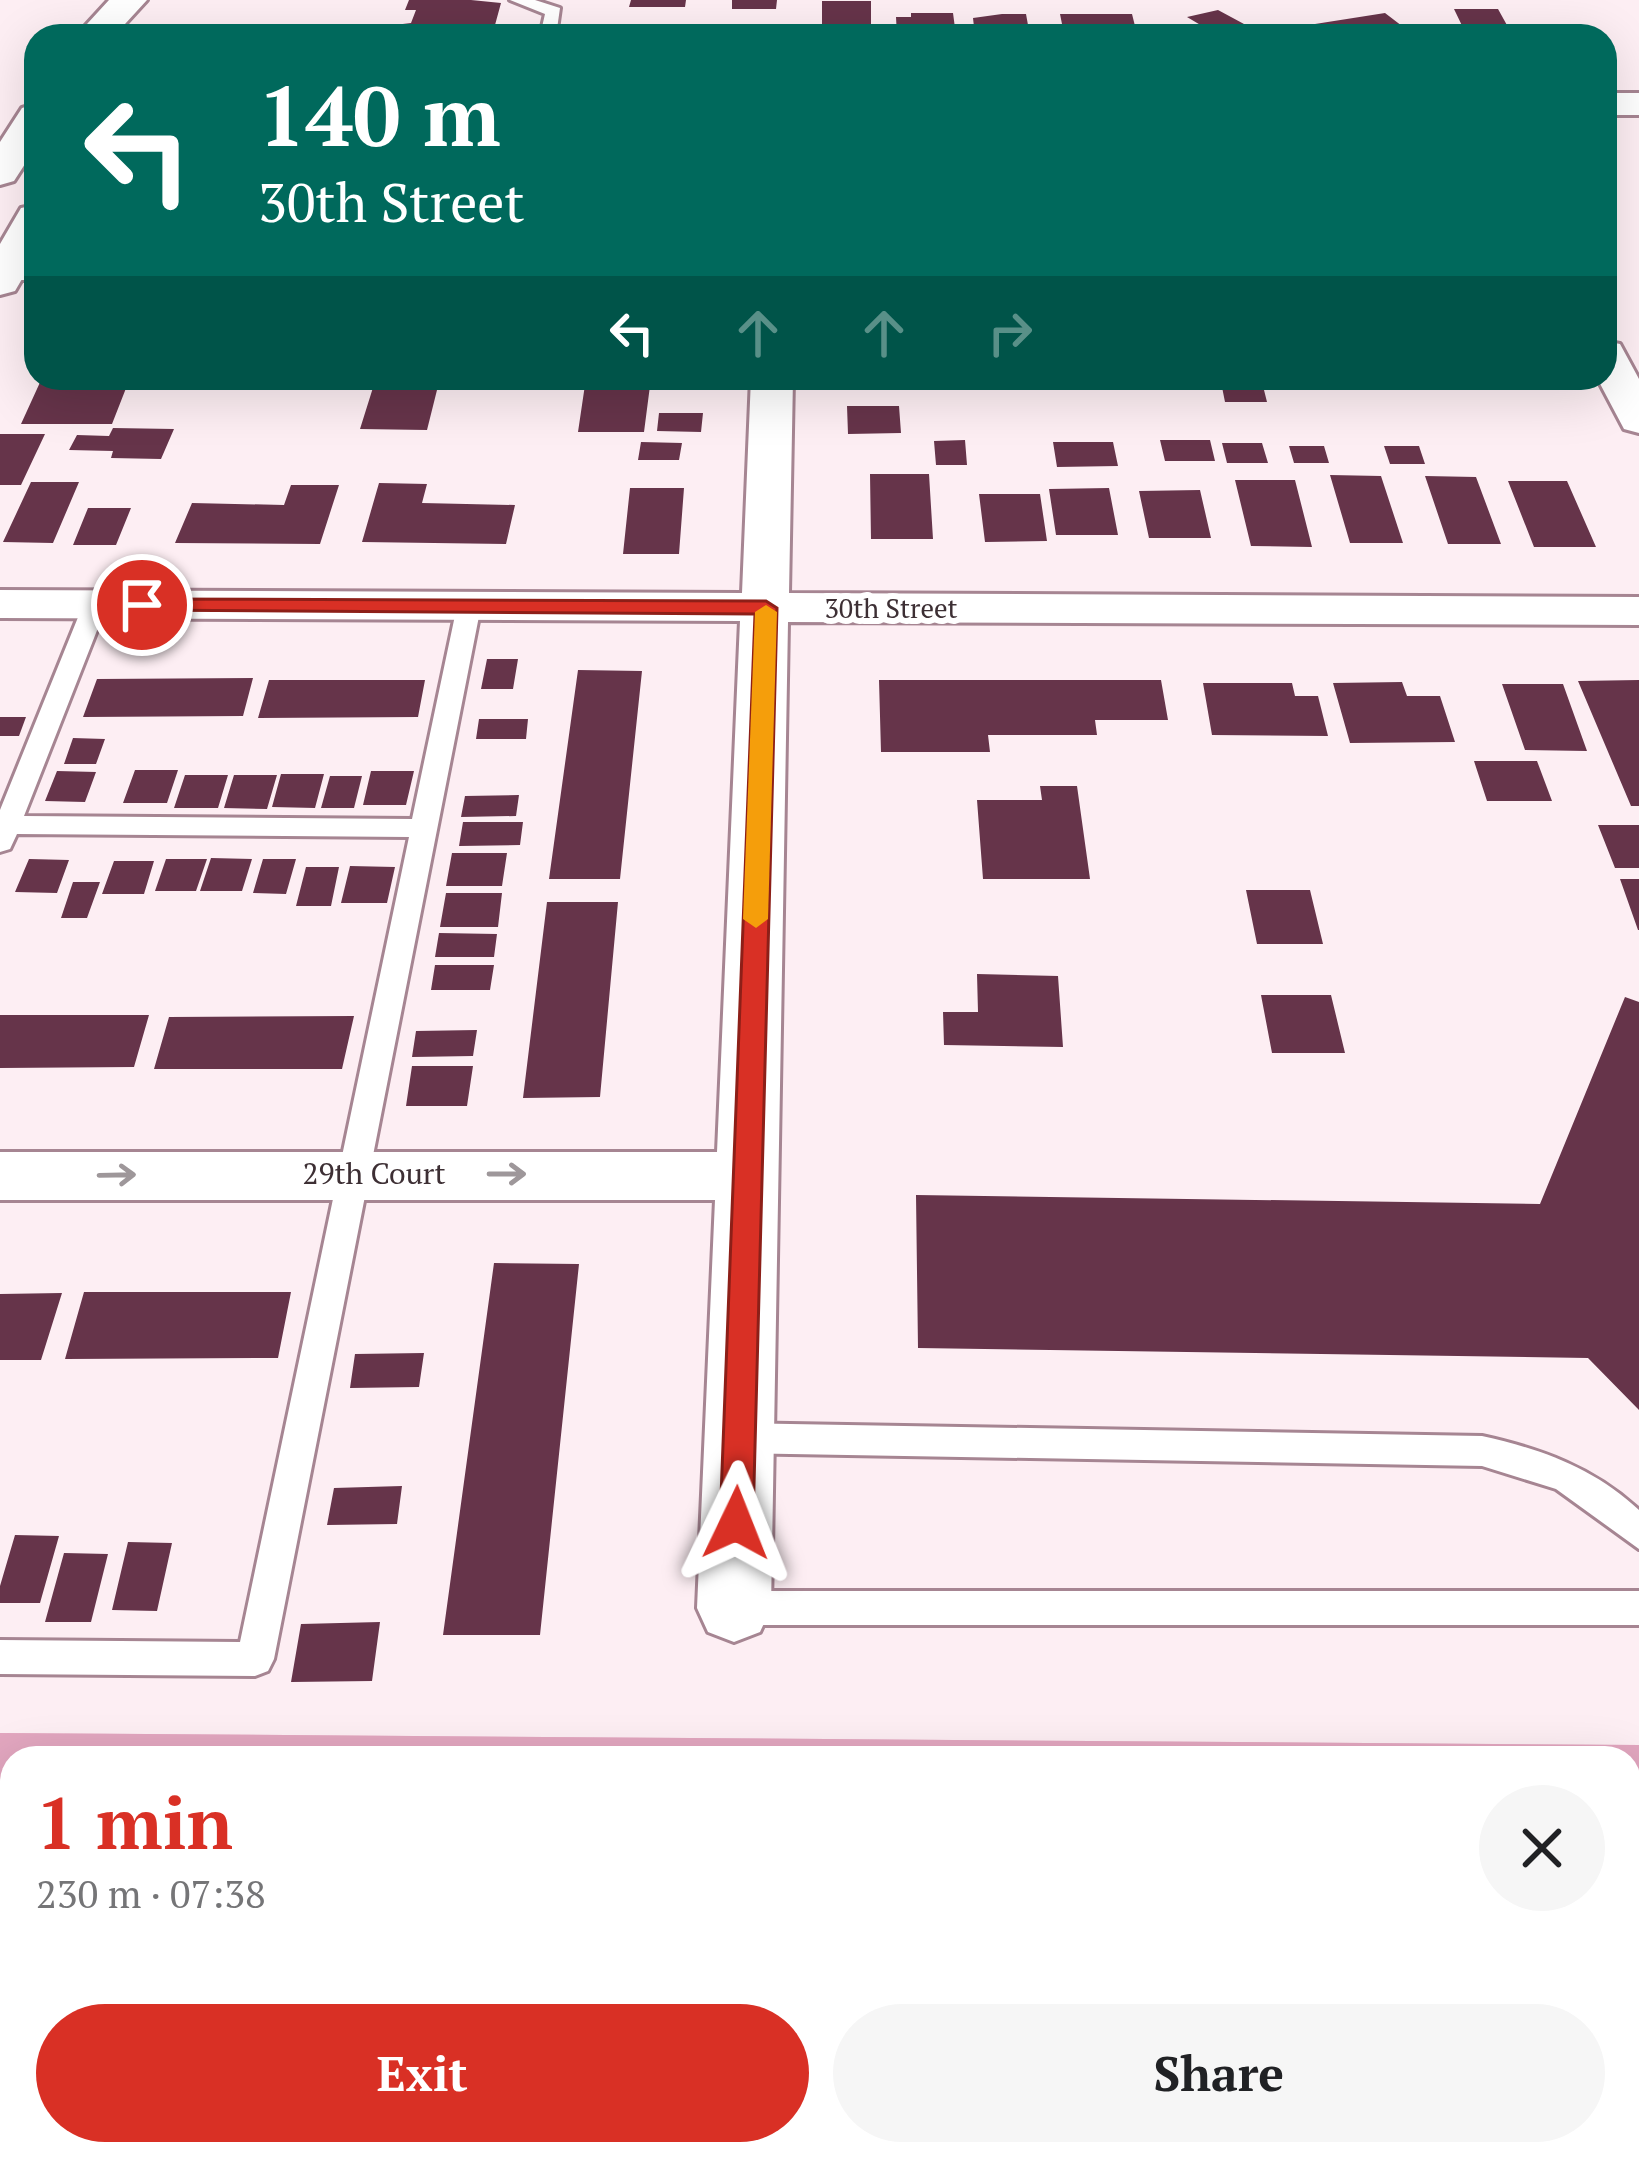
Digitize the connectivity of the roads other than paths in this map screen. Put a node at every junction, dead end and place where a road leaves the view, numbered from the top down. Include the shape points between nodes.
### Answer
1 (129, 0) edge
2 (518, 0) edge
3 (106, 24) edge
4 (551, 24) edge
5 (24, 135) edge
6 (0, 173) edge
7 (24, 243) edge
8 (11, 272) edge
9 (1617, 376) edge
10 (772, 390) edge
11 (1639, 420) edge
12 (0, 604) edge
13 (95, 605) junction
14 (469, 606) junction
15 (766, 608) junction
16 (1639, 611) edge
17 (424, 828) junction
18 (3, 834) edge
19 (356, 1172) junction
20 (0, 1176) edge
21 (747, 1176) junction
22 (740, 1438) junction
23 (1639, 1533) edge
24 (734, 1608) joint
25 (1639, 1608) edge
26 (0, 1657) edge

1 - 3 street
2 - 4 lane via 554,11
5 - 6 street
7 - 8 street
9 - 11 street
10 - 15 street
12 - 13 street, 30th Street
13 - 14 street, 30th Street
13 - 18 lane
14 - 15 street, 30th Street
14 - 17 lane
15 - 16 street, 30th Street
15 - 21 street
17 - 18 lane
17 - 19 lane
20 -> 19 street, 29th Court
19 -> 21 street, 29th Court
19 - 26 lane via 255,1659
21 - 22 street
22 - 23 lane via 1482,1451 1543,1464 1602,1495
22 - 24 street
24 - 25 lane

